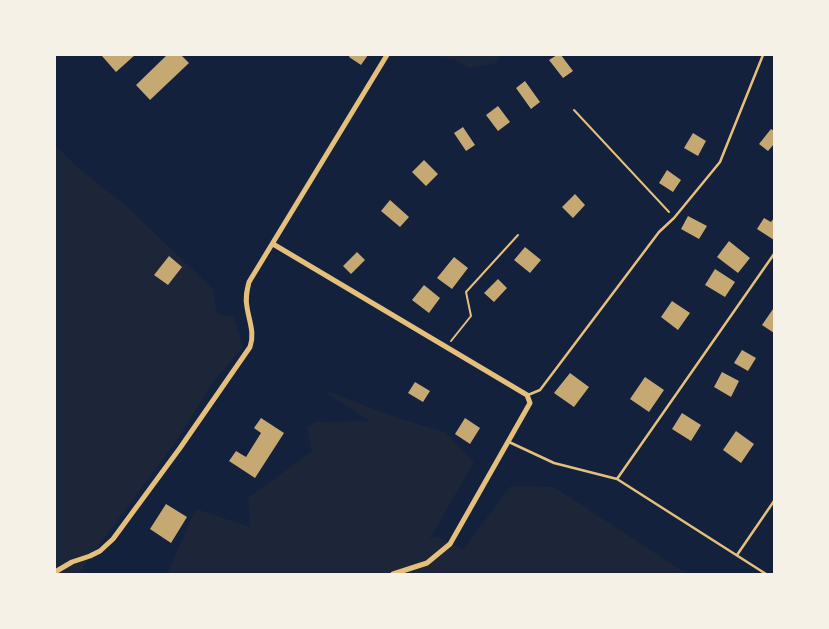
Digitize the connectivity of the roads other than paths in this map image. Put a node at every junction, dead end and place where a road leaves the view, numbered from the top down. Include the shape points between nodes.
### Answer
1 (387, 55) edge
2 (763, 55) edge
3 (273, 244) junction
4 (774, 254) edge
5 (527, 395) junction
6 (509, 442) junction
7 (618, 479) junction
8 (774, 501) edge
9 (737, 555) junction
10 (55, 572) edge
11 (393, 574) edge
12 (766, 574) edge

1 - 3 street
2 - 5 lane via 720,162 659,232 540,390
3 - 5 street
3 - 10 street via 249,282 246,293 253,339 250,347 113,539 100,551
4 - 7 lane
5 - 6 street via 530,403
6 - 7 lane via 554,464
6 - 11 street via 450,544 427,563
7 - 9 lane
8 - 9 lane
9 - 12 lane

